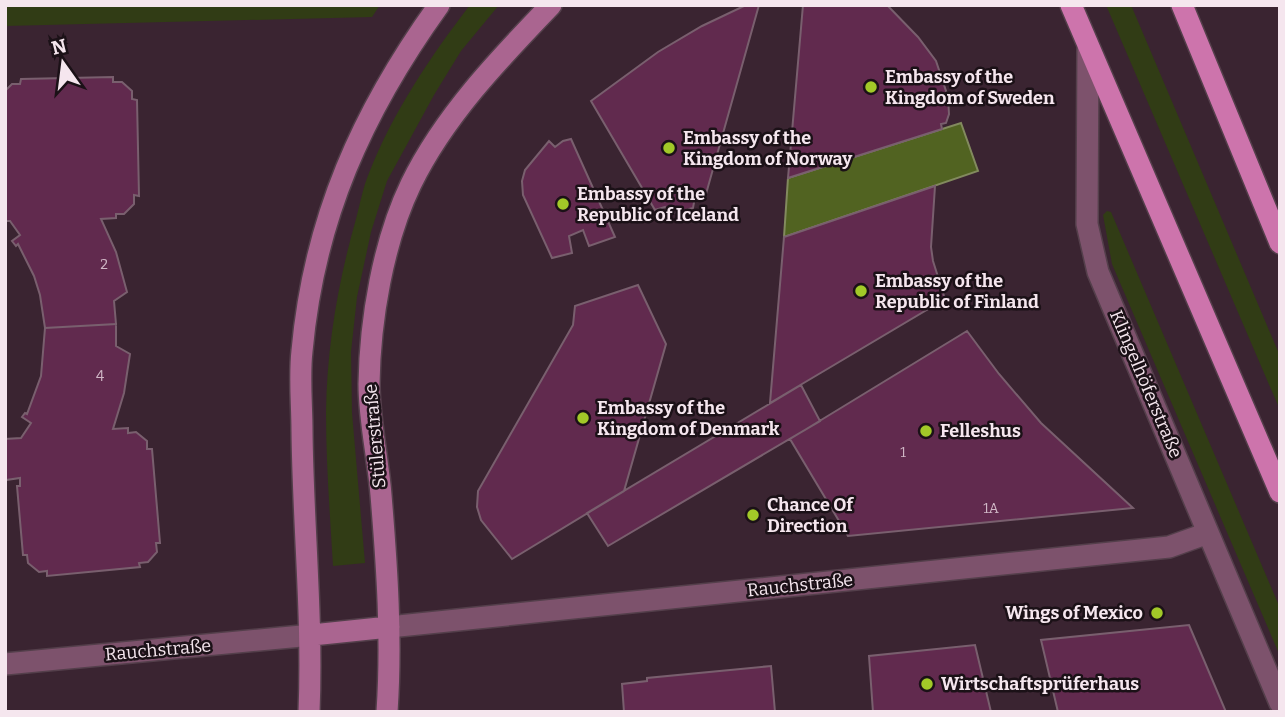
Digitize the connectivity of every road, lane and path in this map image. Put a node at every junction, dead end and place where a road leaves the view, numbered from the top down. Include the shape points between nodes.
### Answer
1 (439, 5) edge
2 (551, 5) edge
3 (1071, 5) edge
4 (1182, 5) edge
5 (1088, 49) junction
6 (1280, 243) edge
7 (1280, 492) edge
8 (1208, 533) junction
9 (389, 627) junction
10 (312, 635) junction
11 (5, 664) edge
12 (1280, 703) edge
13 (309, 712) edge
14 (387, 712) edge

1 - 10 main road via 408,48 349,158 310,290 302,354 303,485
2 - 9 main road, Stülerstraße via 486,76 435,143 410,186 386,255 374,316 369,386
3 - 5 main road, Klingelhöferstraße
4 - 6 main road
5 - 7 main road, Klingelhöferstraße
5 - 8 street, Klingelhöferstraße via 1087,224 1098,272
8 - 9 street, Rauchstraße via 1170,547
8 - 12 street, Klingelhöferstraße
9 - 10 main road
9 - 14 main road, Stülerstraße
10 - 11 street, Rauchstraße
10 - 13 main road

